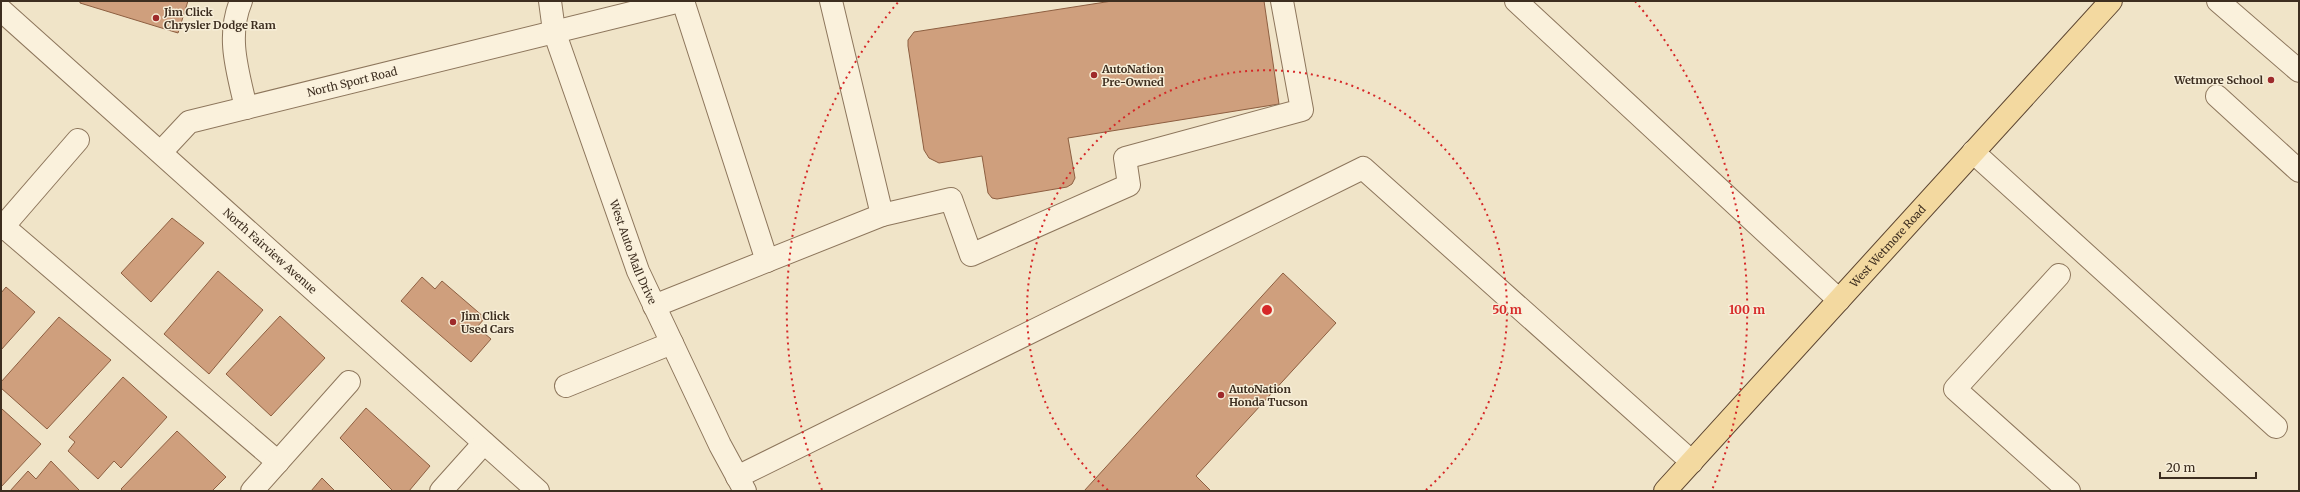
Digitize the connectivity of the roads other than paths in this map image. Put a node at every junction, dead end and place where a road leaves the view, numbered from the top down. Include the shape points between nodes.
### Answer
1 (550, 1) edge
2 (682, 1) edge
3 (831, 1) edge
4 (1282, 1) edge
5 (1516, 1) edge
6 (2111, 1) edge
7 (2218, 1) edge
8 (234, 3) edge
9 (1, 10) edge
10 (554, 32) junction
11 (2299, 71) edge
12 (2217, 96) dead end
13 (246, 108) junction
14 (78, 140) dead end
15 (161, 152) junction
16 (1973, 152) junction
17 (2299, 171) edge
18 (882, 215) junction
19 (2, 228) edge
20 (768, 261) junction
21 (2059, 274) dead end
22 (1839, 300) junction
23 (654, 306) junction
24 (672, 343) junction
25 (348, 382) dead end
26 (566, 386) dead end
27 (2276, 427) dead end
28 (484, 444) junction
29 (278, 462) junction
30 (1692, 462) junction
31 (742, 484) edge
32 (252, 491) edge
33 (441, 491) edge
34 (538, 491) edge
35 (1665, 491) edge
36 (2069, 491) edge

1 - 10 street, West Auto Mall Drive
2 - 10 street, North Sport Road
2 - 20 street
3 - 18 street
4 - 18 street via 1302,110 1125,158 1129,185 971,255 951,199
5 - 22 street
6 - 16 main road, West Wetmore Road
7 - 11 street
8 - 13 street via 233,47
9 - 15 street, North Fairview Avenue
10 - 13 street, North Sport Road
10 - 23 street, West Auto Mall Drive via 638,271
12 - 17 street
13 - 15 street, North Sport Road via 189,122
14 - 19 street
15 - 28 street, North Fairview Avenue
16 - 22 main road, West Wetmore Road
16 - 27 street
18 - 20 street
19 - 29 street
20 - 23 street
21 - 36 street via 1955,389
22 - 30 main road, West Wetmore Road
23 - 24 street, West Auto Mall Drive
24 - 26 street
24 - 31 street, West Auto Mall Drive via 720,445
25 - 29 street
28 - 33 street
28 - 34 street, North Fairview Avenue
29 - 32 street
30 - 31 street via 1364,168
30 - 35 main road, West Wetmore Road

